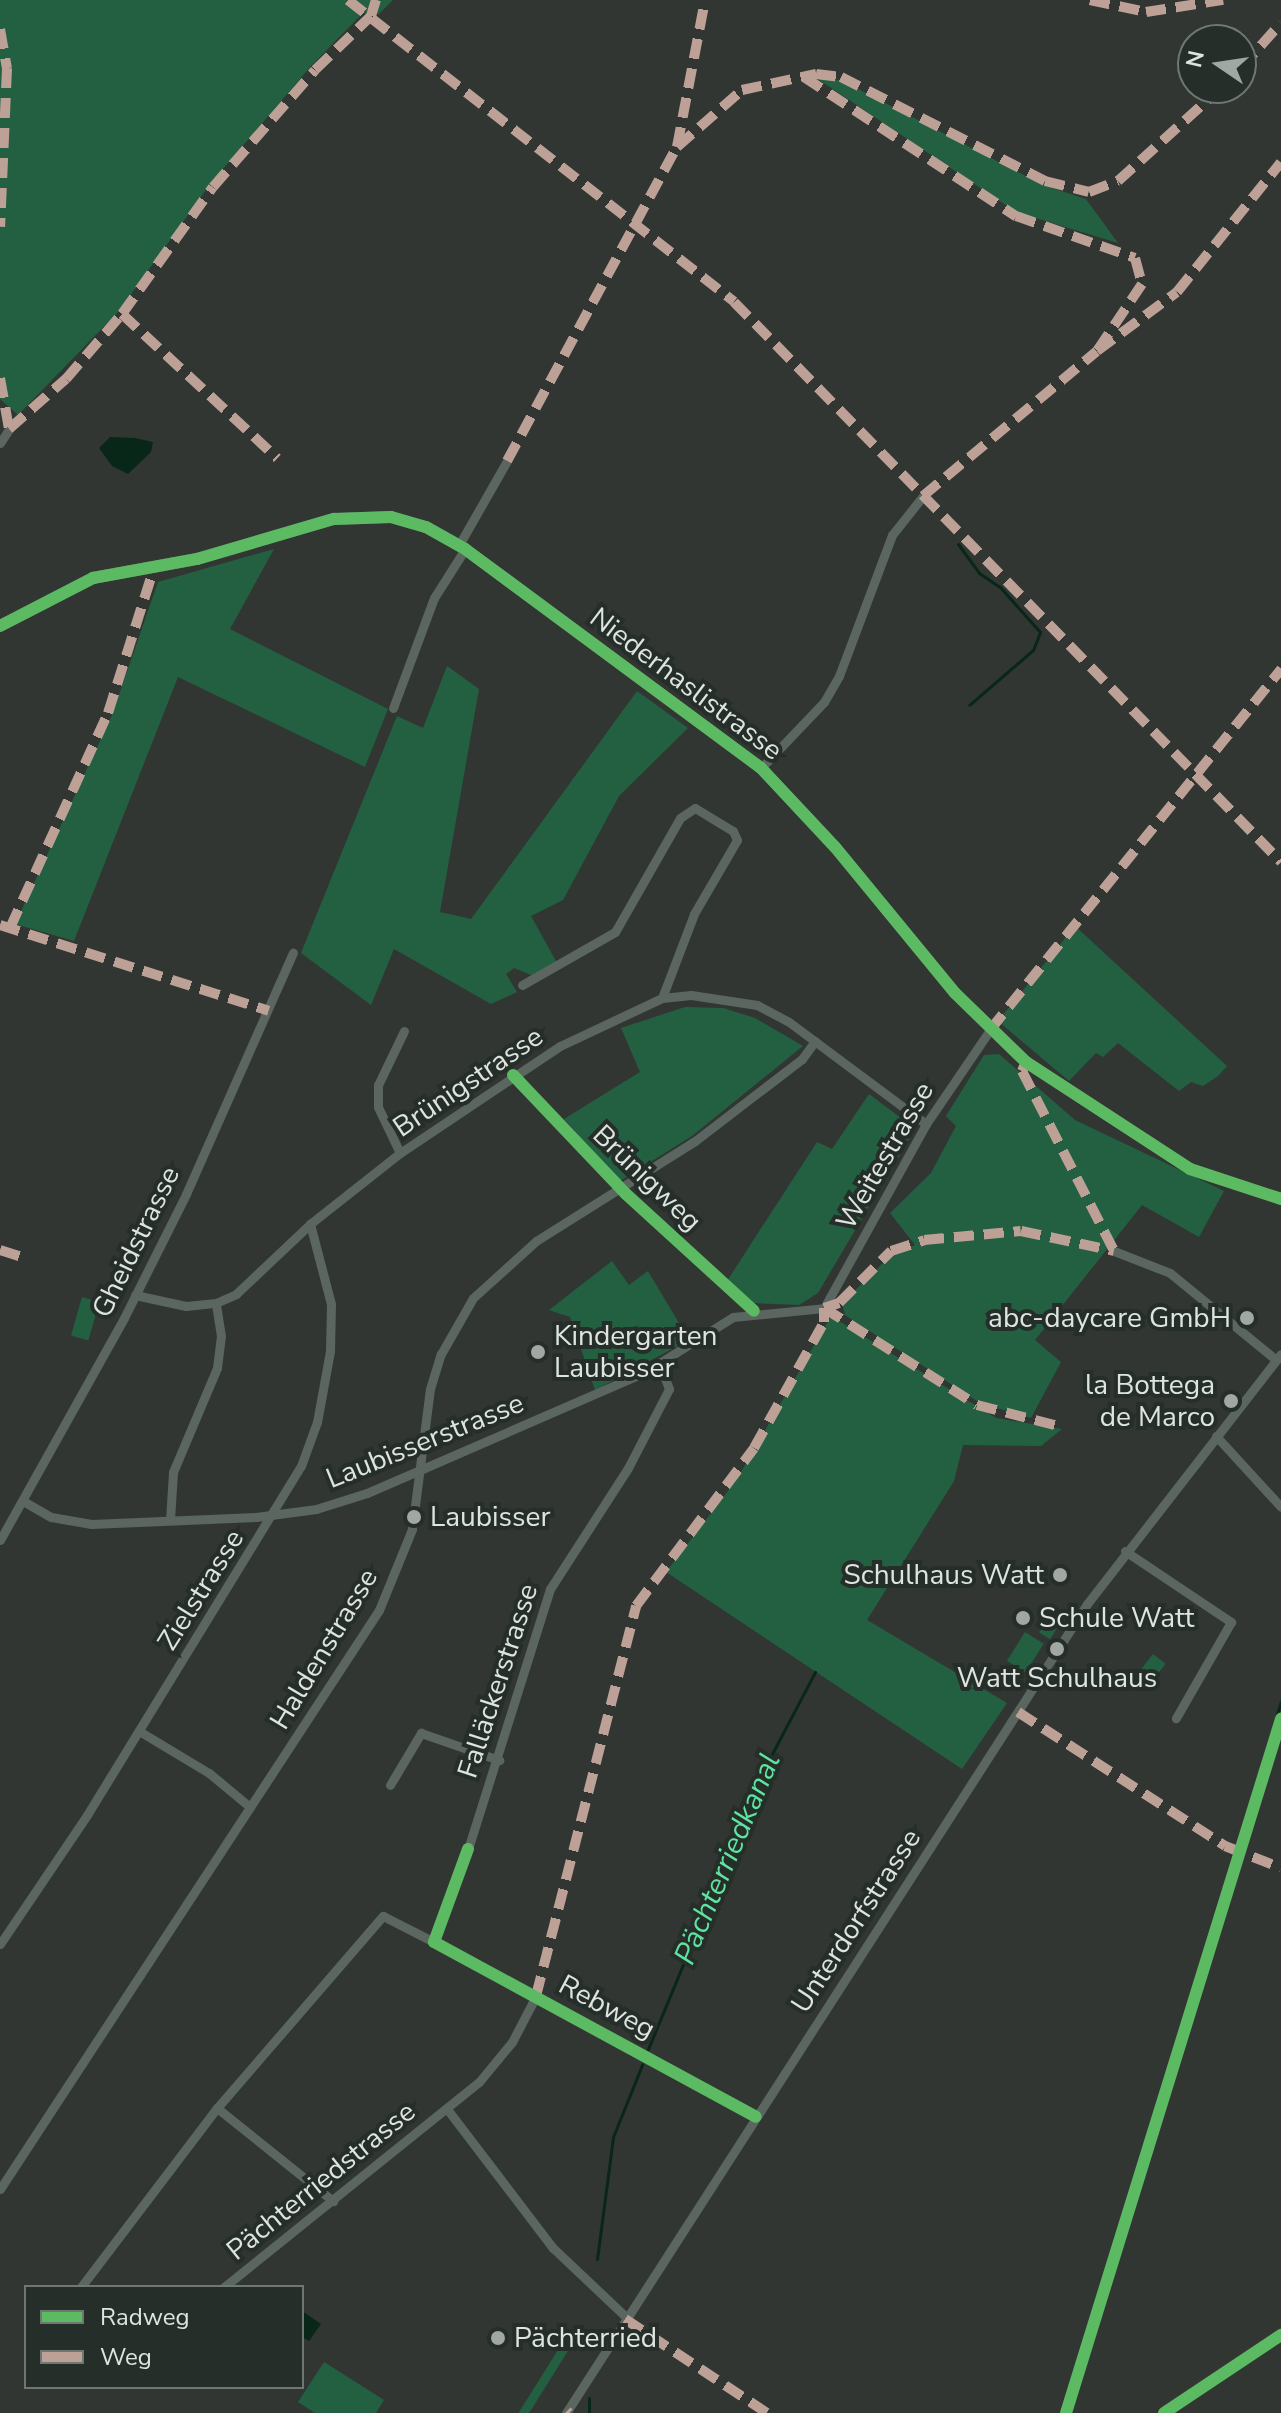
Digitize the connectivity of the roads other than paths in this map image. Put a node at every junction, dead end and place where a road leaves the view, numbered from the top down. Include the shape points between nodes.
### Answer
1 (9, 429) dead end
2 (0, 443) edge
3 (507, 461) dead end
4 (923, 496) dead end
5 (462, 547) junction
6 (0, 626) edge
7 (393, 708) dead end
8 (761, 768) junction
9 (293, 953) dead end
10 (522, 985) dead end
11 (662, 998) junction
12 (990, 1030) junction
13 (404, 1031) dead end
14 (815, 1041) junction
15 (926, 1124) junction
16 (400, 1153) junction
17 (1281, 1199) edge
18 (310, 1224) junction
19 (1114, 1251) dead end
20 (135, 1295) junction
21 (216, 1303) junction
22 (824, 1308) joint
23 (1278, 1357) edge
24 (660, 1364) junction
25 (1216, 1436) junction
26 (420, 1470) junction
27 (23, 1501) junction
28 (1281, 1507) edge
29 (273, 1516) junction
30 (170, 1520) junction
31 (0, 1540) edge
32 (1125, 1551) junction
33 (1176, 1718) dead end
34 (139, 1731) junction
35 (499, 1760) junction
36 (390, 1785) dead end
37 (250, 1807) junction
38 (468, 1849) dead end
39 (434, 1942) dead end
40 (0, 1944) edge
41 (536, 1996) dead end
42 (217, 2108) junction
43 (447, 2109) junction
44 (0, 2189) edge
45 (333, 2201) junction
46 (83, 2285) edge
47 (227, 2285) edge
48 (626, 2317) junction
49 (1281, 2335) edge
50 (566, 2413) edge
51 (1164, 2413) edge

1 - 2 street
3 - 5 street
4 - 8 street via 892,535 839,676 824,702
5 - 6 street, Niederhaslistrasse via 409,520 334,519 197,559 93,578
5 - 7 street via 434,598
5 - 8 street, Niederhaslistrasse
8 - 12 street, Niederhaslistrasse
9 - 20 street, Gheidstrasse
10 - 11 street via 615,932 680,818 695,808 733,831 737,840 694,914
11 - 14 street, Brünigstrasse via 713,997 757,1005
11 - 16 street, Brünigstrasse via 560,1046
12 - 15 street, Weitestrasse
12 - 17 street, Niederhaslistrasse via 1088,1107 1190,1169
13 - 16 street via 378,1085 378,1107
14 - 15 street, Brünigstrasse
14 - 26 street, Haldenstrasse via 802,1059 695,1141 536,1241 489,1279 441,1354 425,1410
15 - 22 street, Weitestrasse
16 - 18 street, Brünigstrasse
18 - 21 street, Brünigstrasse via 255,1279
18 - 29 street, Zielstrasse via 331,1304 330,1351 317,1422 301,1466
19 - 23 street via 1170,1273
20 - 21 street via 186,1306
20 - 27 street, Gheidstrasse
21 - 30 street via 217,1368 173,1472
22 - 24 street, Laubisserstrasse via 733,1317
23 - 25 street, Unterdorfstrasse
24 - 26 street, Laubisserstrasse
24 - 35 street, Falläckerstrasse via 669,1389 628,1468 550,1589
25 - 28 street
25 - 32 street, Unterdorfstrasse
26 - 29 street, Laubisserstrasse via 337,1503
26 - 37 street, Haldenstrasse via 412,1529 379,1610
27 - 30 street, Laubisserstrasse via 70,1522
27 - 31 street, Gheidstrasse
29 - 30 street, Laubisserstrasse
29 - 34 street, Zielstrasse
32 - 33 street via 1231,1622
32 - 48 street, Unterdorfstrasse
34 - 37 street via 209,1773
34 - 40 street, Zielstrasse
35 - 36 street via 421,1733
35 - 38 street, Falläckerstrasse
37 - 44 street, Haldenstrasse
39 - 42 street via 383,1916
41 - 43 street, Pächterriedstrasse via 512,2042
42 - 45 street
42 - 46 street
43 - 45 street, Pächterriedstrasse
43 - 48 street, Pächterriedstrasse via 553,2248
45 - 47 street, Pächterriedstrasse
48 - 50 street, Unterdorfstrasse
49 - 51 street

